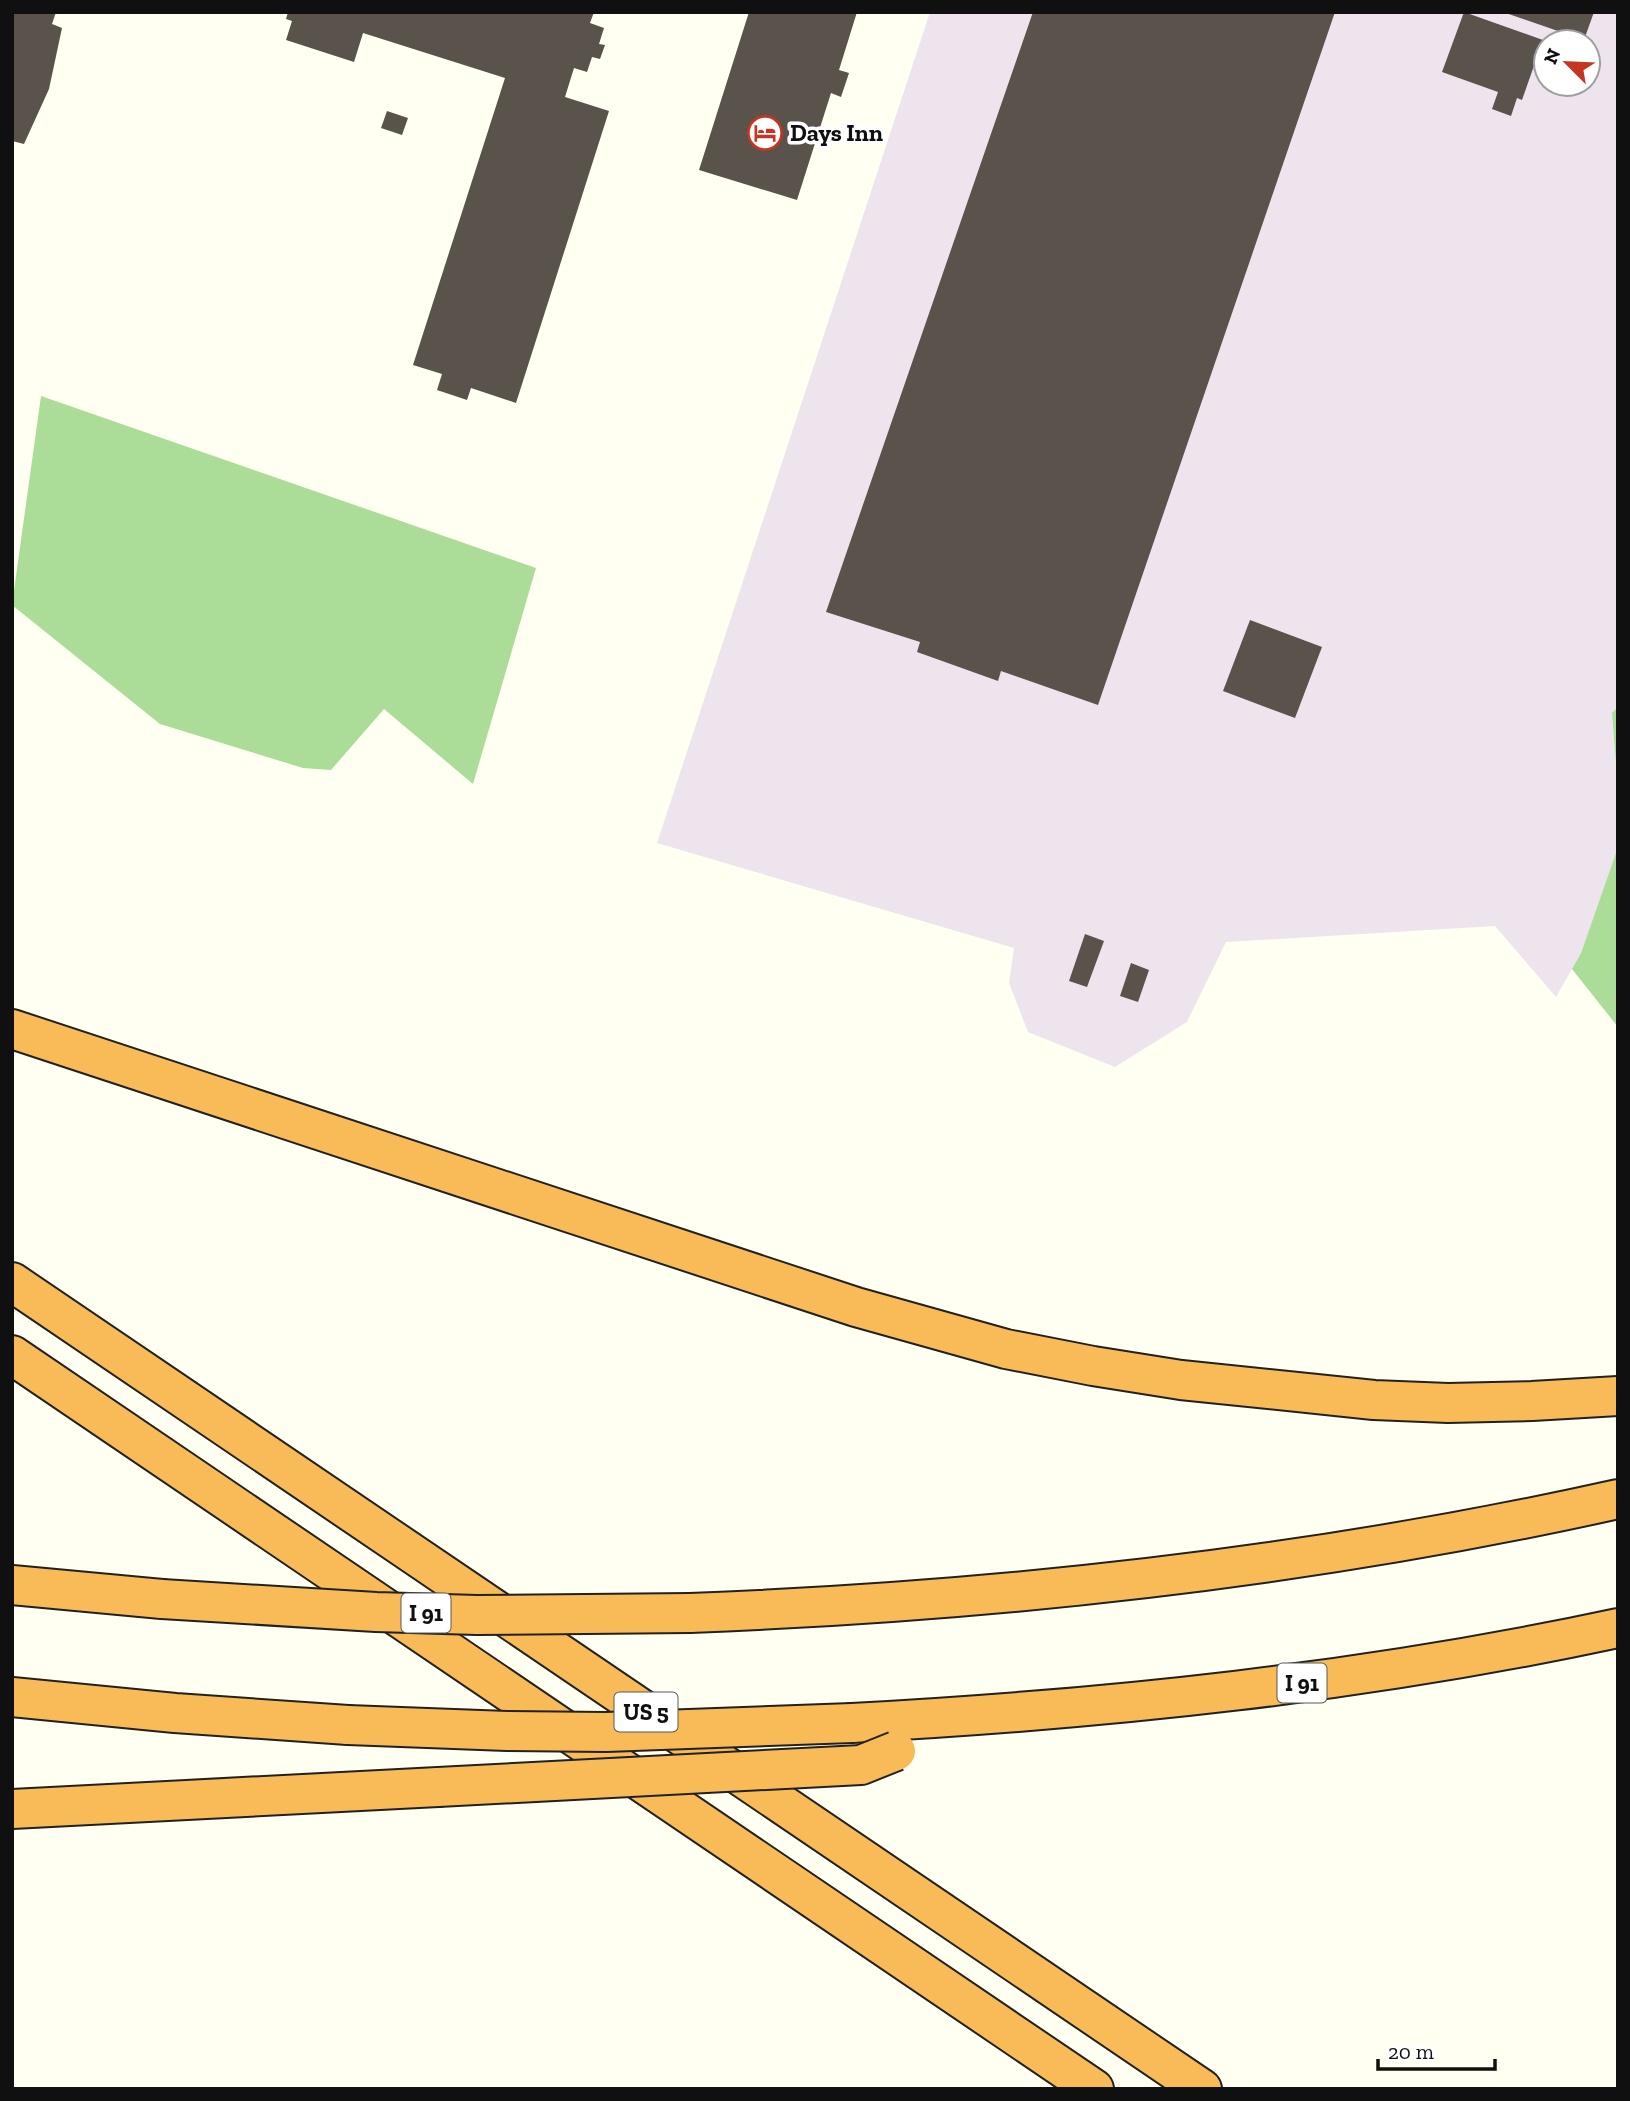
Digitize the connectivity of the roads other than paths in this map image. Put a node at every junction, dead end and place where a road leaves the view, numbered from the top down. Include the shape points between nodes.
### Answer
1 (12, 1029) edge
2 (12, 1260) edge
3 (12, 1282) edge
4 (91, 1335) junction
5 (12, 1355) edge
6 (12, 1363) edge
7 (59, 1387) junction
8 (1618, 1396) edge
9 (1618, 1499) edge
10 (12, 1584) edge
11 (1618, 1628) edge
12 (12, 1697) edge
13 (984, 1715) junction
14 (12, 1809) edge
15 (1094, 2089) edge
16 (1202, 2089) edge

1 - 8 highway via 856,1307 1006,1349 1181,1380 1362,1399 1448,1403
2 - 4 highway
3 - 4 highway, US 5
4 - 16 highway, US 5
5 - 7 highway, US 5
6 - 7 highway
7 - 15 highway, US 5
9 - 10 highway, I 91, bridge via 1411,1539 1150,1578 914,1601 690,1613 426,1614 162,1599
11 - 13 highway, I 91 via 1334,1679
12 - 13 highway, I 91, bridge via 348,1725 507,1731 606,1732
13 - 14 highway, bridge via 861,1765

